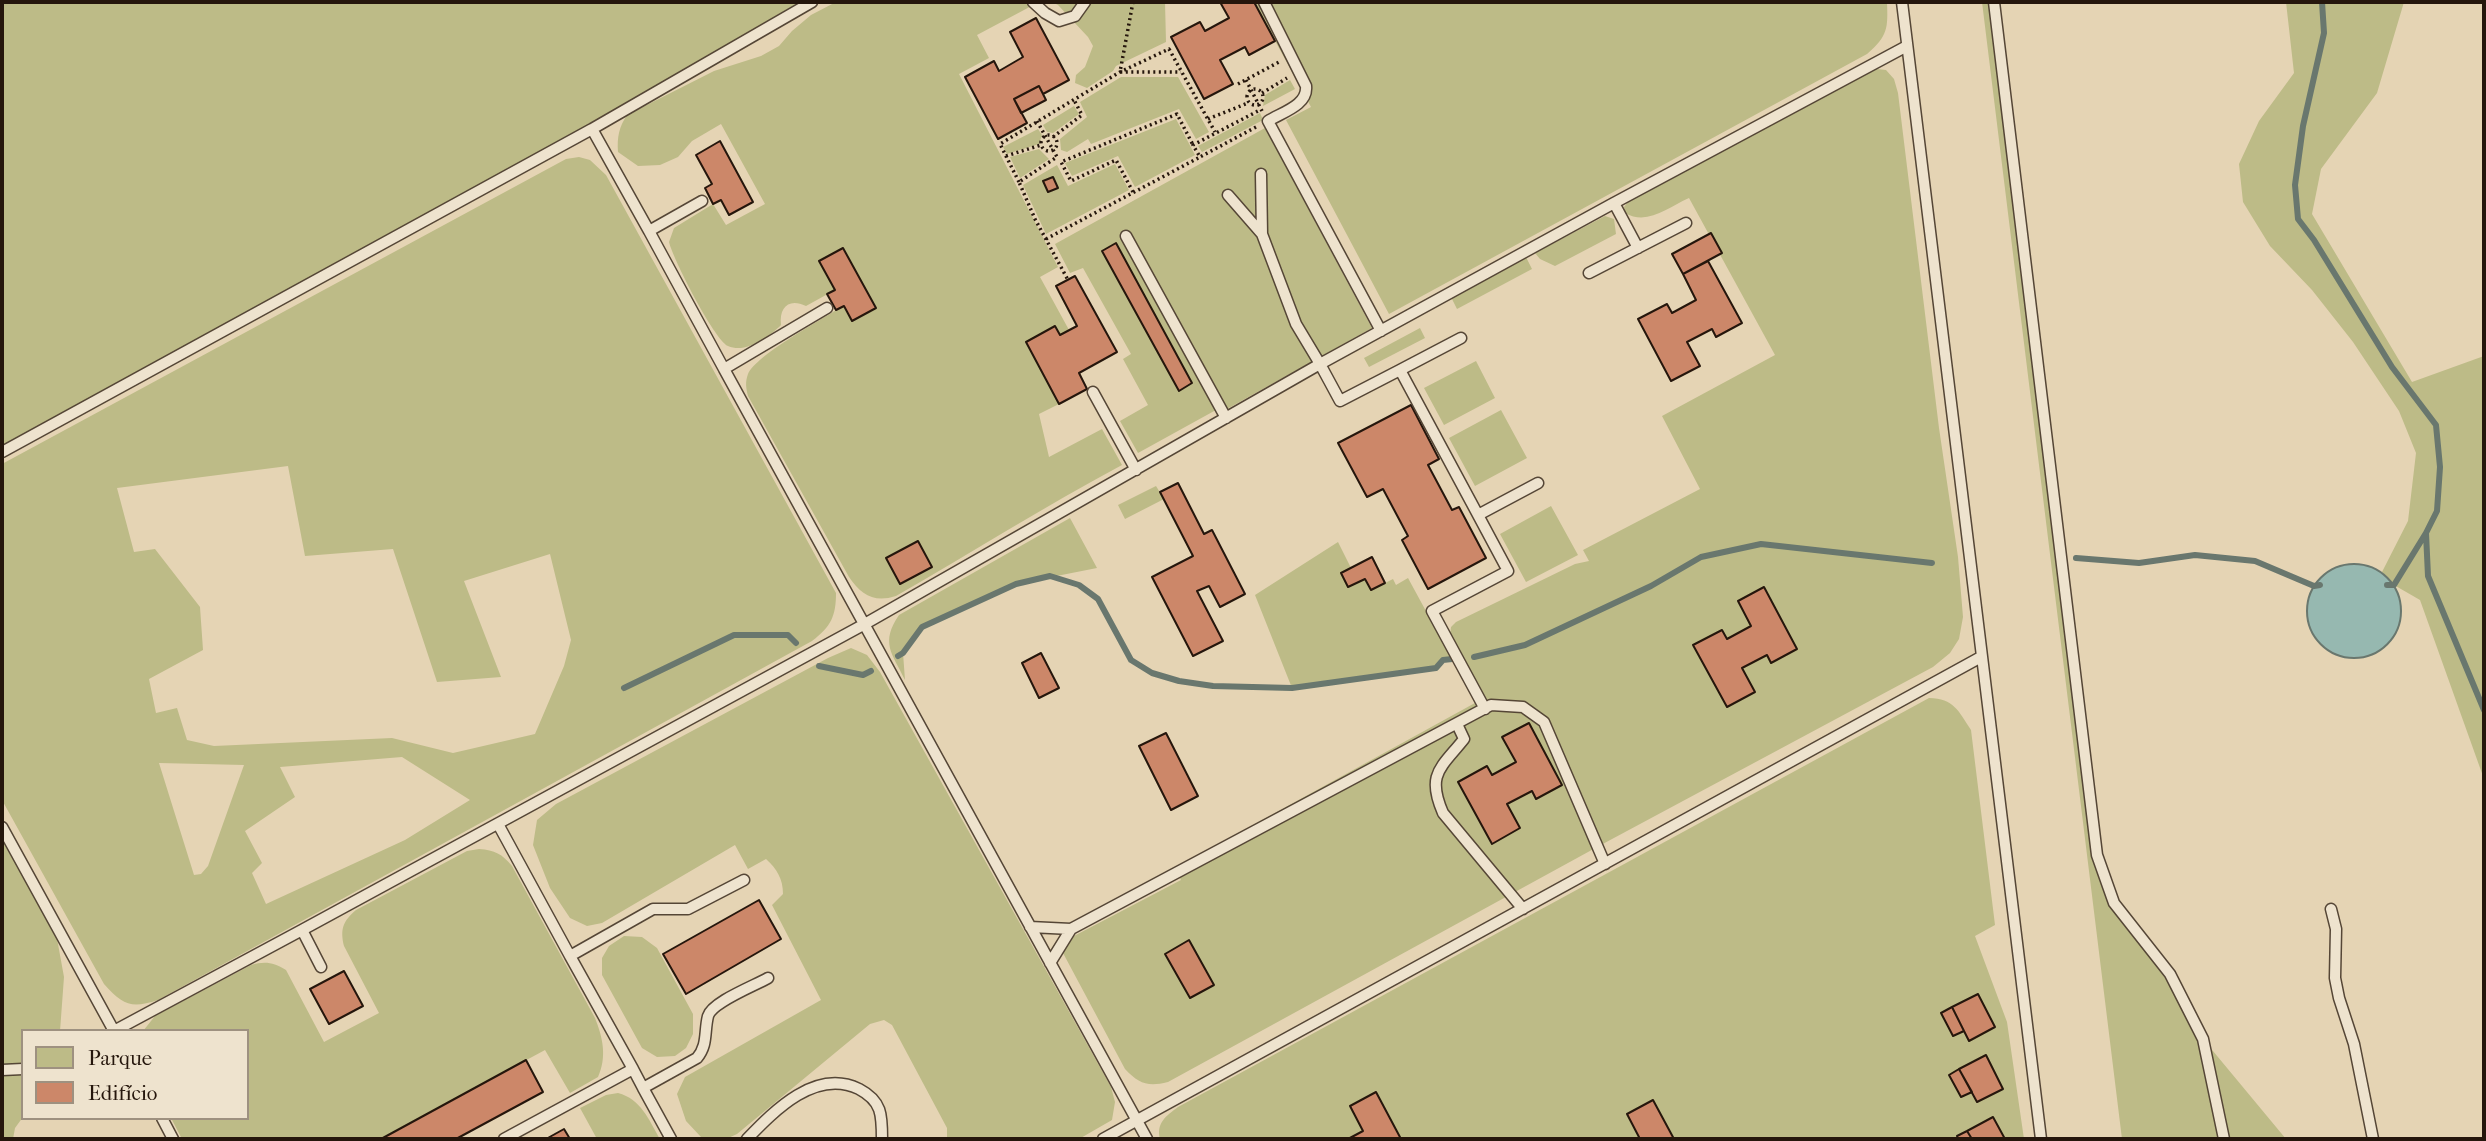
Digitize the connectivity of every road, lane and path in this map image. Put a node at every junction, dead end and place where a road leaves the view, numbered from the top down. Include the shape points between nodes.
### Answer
1 (812, 2) edge
2 (1033, 2) edge
3 (1085, 2) edge
4 (1133, 2) edge
5 (1264, 2) edge
6 (1902, 2) edge
7 (1994, 2) edge
8 (1907, 46) junction
9 (1279, 62) dead end
10 (1299, 71) junction
11 (1120, 72) junction
12 (1181, 72) junction
13 (1246, 80) junction
14 (1238, 84) dead end
15 (1251, 90) junction
16 (1262, 93) junction
17 (1073, 99) junction
18 (1249, 102) junction
19 (1260, 107) junction
20 (1208, 119) junction
21 (1037, 121) junction
22 (1268, 121) junction
23 (592, 129) junction
24 (1215, 132) junction
25 (1045, 136) junction
26 (1053, 137) junction
27 (1041, 145) junction
28 (1193, 145) junction
29 (1053, 150) junction
30 (1006, 156) junction
31 (1200, 157) junction
32 (1261, 174) dead end
33 (1019, 182) junction
34 (1133, 192) junction
35 (1228, 195) dead end
36 (702, 201) dead end
37 (1614, 203) junction
38 (1686, 223) dead end
39 (649, 231) junction
40 (1262, 234) junction
41 (1126, 236) dead end
42 (1046, 239) junction
43 (1638, 248) junction
44 (1589, 274) dead end
45 (1068, 280) dead end
46 (827, 308) dead end
47 (1381, 331) junction
48 (1461, 338) dead end
49 (1320, 365) junction
50 (724, 369) junction
51 (1400, 370) junction
52 (1093, 392) dead end
53 (1226, 418) junction
54 (2, 452) edge
55 (1136, 470) junction
56 (1538, 483) dead end
57 (1478, 515) junction
58 (863, 625) junction
59 (1981, 657) junction
60 (1485, 709) junction
61 (1457, 724) junction
62 (498, 824) junction
63 (2, 827) edge
64 (1605, 863) junction
65 (744, 880) dead end
66 (1522, 909) junction
67 (2331, 909) dead end
68 (1030, 927) junction
69 (1071, 929) junction
70 (302, 930) junction
71 (570, 956) junction
72 (1050, 963) junction
73 (321, 967) dead end
74 (768, 978) dead end
75 (113, 1029) edge
76 (118, 1029) edge
77 (21, 1069) edge
78 (633, 1069) junction
79 (2, 1070) edge
80 (643, 1088) junction
81 (163, 1120) edge
82 (1137, 1121) junction
83 (672, 1138) edge
84 (173, 1139) edge
85 (504, 1139) edge
86 (747, 1139) edge
87 (882, 1139) edge
88 (1103, 1139) edge
89 (1147, 1139) edge
90 (2041, 1139) edge
91 (2224, 1139) edge
92 (2373, 1139) edge

1 - 23 lane
2 - 3 lane via 1059,21 1075,16
4 - 11 path
5 - 10 lane
6 - 8 lane
7 - 91 lane via 2097,855 2114,903 2170,974 2203,1039
8 - 37 lane
8 - 59 lane
9 - 13 path
10 - 16 path
10 - 22 lane via 1306,86 1304,100
11 - 12 path
11 - 12 path via 1169,49
11 - 17 path
12 - 20 path
13 - 14 path
13 - 15 path
15 - 16 path
15 - 18 path
15 - 19 path
16 - 19 path
17 - 21 path
17 - 26 path via 1082,115
18 - 19 path
18 - 20 path
19 - 22 path
19 - 24 path
20 - 24 path
21 - 25 path
21 - 30 path via 1000,144
22 - 31 path
22 - 47 lane
23 - 39 lane
23 - 54 lane
24 - 28 path
25 - 26 path
25 - 27 path
25 - 29 path
26 - 29 path via 1057,144
27 - 29 path via 1046,151
27 - 30 path
28 - 31 path
28 - 34 path via 1177,114 1061,162 1070,181 1116,160
29 - 33 path via 1057,157
30 - 33 path
31 - 34 path
32 - 40 lane
33 - 42 path
34 - 42 path
35 - 40 lane
36 - 39 lane
37 - 43 lane
37 - 47 lane
38 - 43 lane
39 - 50 lane
40 - 49 lane via 1296,324
41 - 53 lane
42 - 45 path
43 - 44 lane
46 - 50 lane
47 - 49 lane
48 - 51 lane
49 - 51 lane via 1340,401
49 - 53 lane
50 - 58 lane
51 - 57 lane
52 - 55 lane
53 - 55 lane
55 - 58 lane
56 - 57 lane
57 - 60 lane via 1508,571 1432,611
58 - 62 lane
58 - 68 lane
59 - 64 lane
59 - 90 lane
60 - 61 lane
60 - 64 lane via 1491,705 1523,707 1544,722
61 - 66 lane via 1464,739 1436,775 1435,795 1443,813
61 - 69 lane
62 - 70 lane
62 - 71 lane
63 - 75 lane
64 - 66 lane
65 - 71 lane via 688,909 653,909
66 - 82 lane
67 - 92 lane via 2336,929 2335,978
68 - 69 lane
68 - 72 lane
69 - 72 lane
70 - 73 lane
70 - 76 lane
71 - 78 lane
72 - 82 lane
74 - 80 lane via 712,1007 703,1051
77 - 79 lane
78 - 80 lane
78 - 85 lane
80 - 83 lane
81 - 84 lane
82 - 88 lane
82 - 89 lane
86 - 87 lane via 773,1111 815,1086 846,1083 872,1096 881,1114

